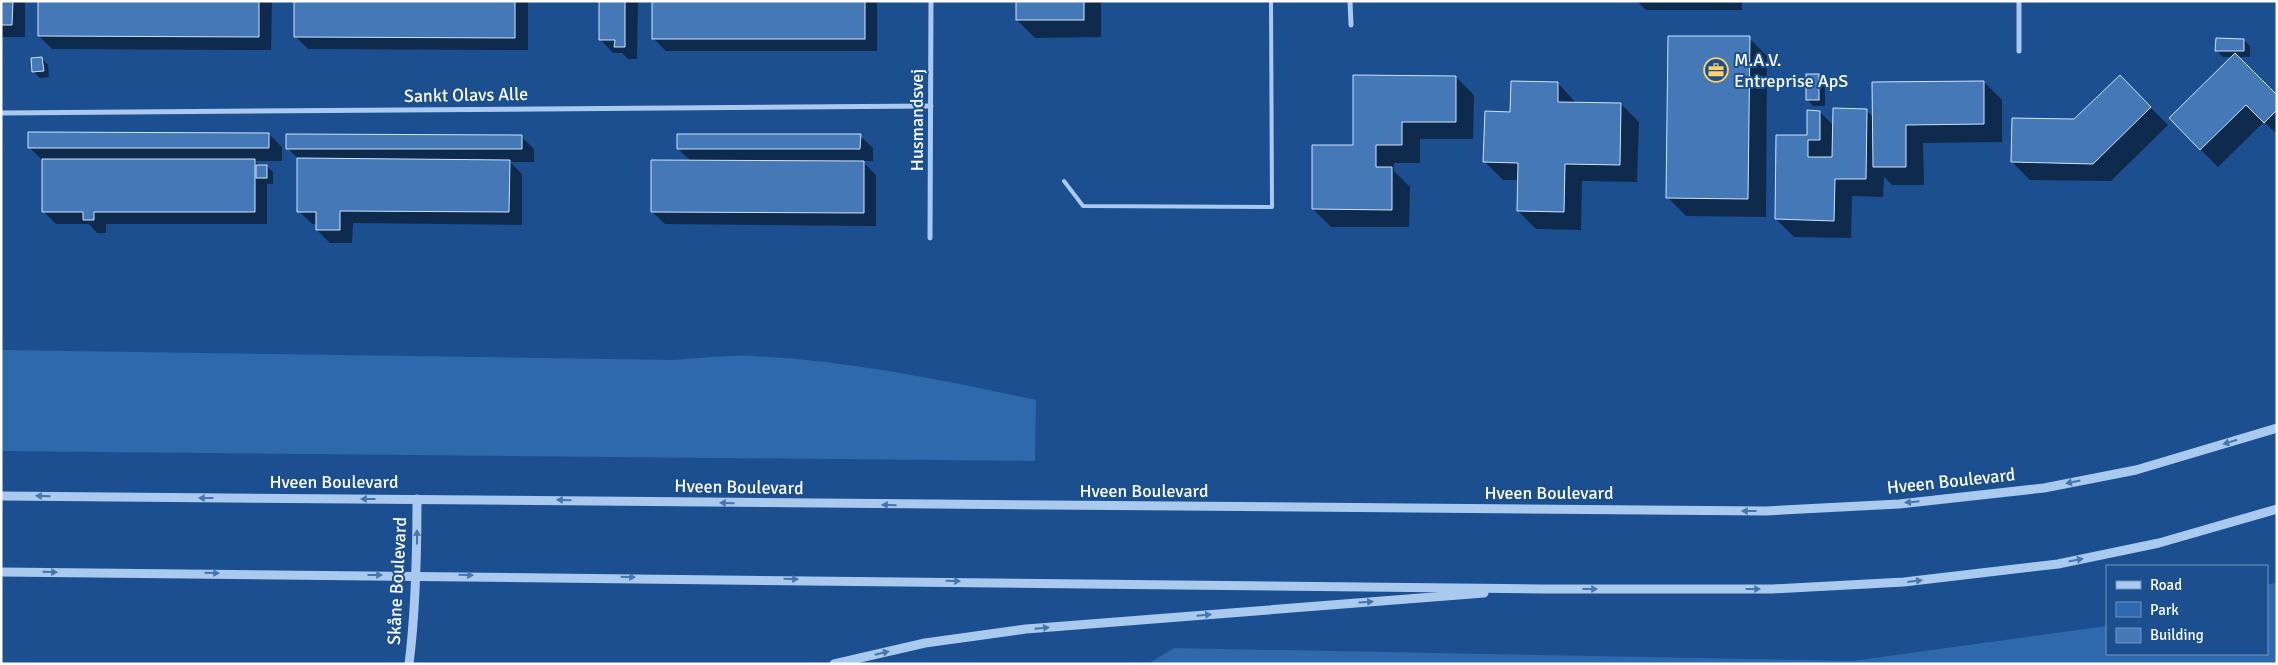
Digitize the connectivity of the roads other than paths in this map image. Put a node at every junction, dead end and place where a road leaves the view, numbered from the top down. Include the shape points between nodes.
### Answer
1 (931, 1) edge
2 (1270, 1) edge
3 (1350, 1) edge
4 (2019, 1) edge
5 (1350, 25) dead end
6 (2019, 51) dead end
7 (931, 106) junction
8 (1, 113) edge
9 (1064, 181) dead end
10 (930, 238) dead end
11 (2277, 428) edge
12 (1, 496) edge
13 (417, 499) junction
14 (2277, 509) edge
15 (1, 572) edge
16 (417, 575) junction
17 (1542, 589) junction
18 (409, 664) edge
19 (834, 664) edge

1 - 7 street, Husmandsvej
2 - 9 lane via 1272,207 1083,206
3 - 5 street
4 - 6 street
7 - 8 street, Sankt Olavs Alle
7 - 10 street, Husmandsvej
11 -> 13 street, Hveen Boulevard via 2136,470 2044,488 1899,504 1766,511
13 -> 12 street, Hveen Boulevard
16 -> 13 street, Skåne Boulevard
17 -> 14 street via 1772,589 1904,582 2058,564 2160,543
15 -> 16 street
16 -> 17 street
16 - 18 street, Skåne Boulevard
19 -> 17 street via 925,643 1026,629

